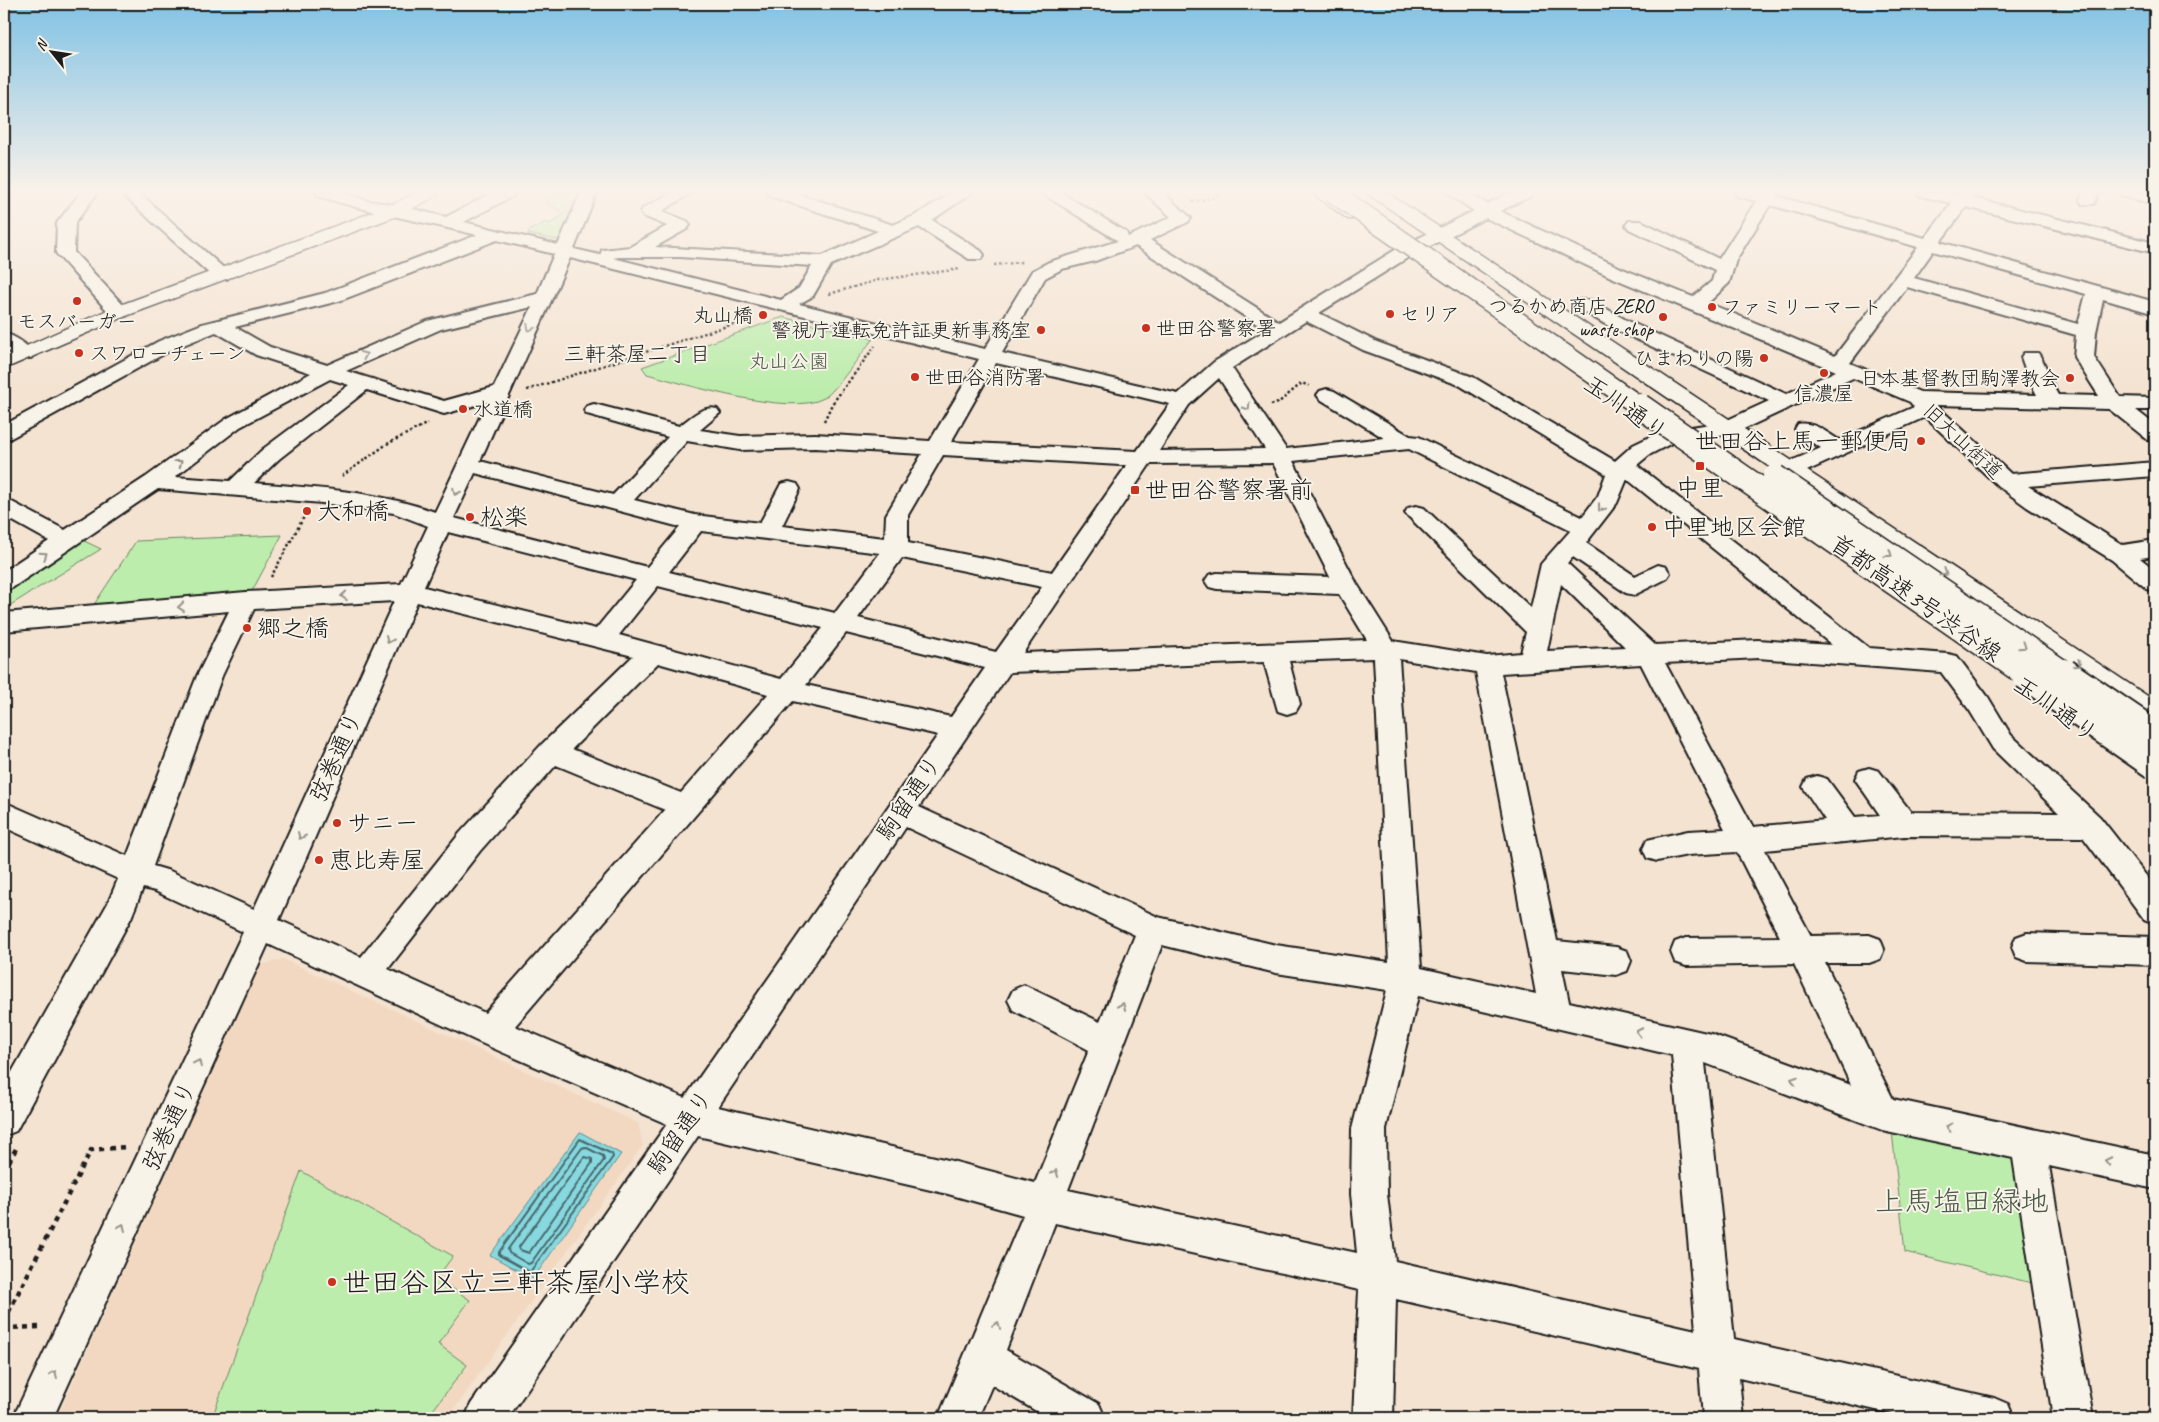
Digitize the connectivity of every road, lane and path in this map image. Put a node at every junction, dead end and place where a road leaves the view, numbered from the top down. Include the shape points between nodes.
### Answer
1 (70, 258) edge
2 (202, 258) edge
3 (266, 258) edge
4 (433, 258) edge
5 (560, 258) edge
6 (591, 258) edge
7 (782, 258) edge
8 (830, 258) edge
9 (969, 258) edge
10 (1086, 258) edge
11 (1168, 258) edge
12 (1394, 258) edge
13 (1416, 258) edge
14 (1427, 258) edge
15 (1454, 258) edge
16 (1471, 258) edge
17 (1584, 258) edge
18 (1704, 258) edge
19 (1727, 258) edge
20 (1918, 258) edge
21 (1982, 258) edge
22 (824, 261) junction
23 (1022, 262) dead end
24 (975, 263) junction
25 (1724, 268) junction
26 (2087, 269) dead end
27 (221, 275) junction
28 (2046, 277) junction
29 (1902, 280) junction
30 (2096, 290) junction
31 (545, 298) junction
32 (1584, 304) dead end
33 (1695, 304) junction
34 (787, 307) junction
35 (2155, 308) edge
36 (119, 312) junction
37 (1305, 314) junction
38 (219, 326) junction
39 (1279, 330) junction
40 (885, 331) junction
41 (2086, 332) junction
42 (1649, 337) junction
43 (4, 339) edge
44 (1614, 352) junction
45 (24, 354) junction
46 (992, 355) junction
47 (2031, 357) dead end
48 (4, 363) edge
49 (1221, 366) junction
50 (1847, 367) junction
51 (329, 371) junction
52 (364, 383) junction
53 (499, 395) junction
54 (1327, 395) joint
55 (1182, 401) junction
56 (2052, 401) junction
57 (1787, 402) junction
58 (2113, 402) junction
59 (1922, 403) junction
60 (2155, 404) edge
61 (594, 410) dead end
62 (1248, 410) junction
63 (710, 413) dead end
64 (431, 422) dead end
65 (1728, 428) junction
66 (1806, 429) dead end
67 (4, 432) edge
68 (682, 434) junction
69 (2155, 435) edge
70 (1667, 437) junction
71 (815, 442) junction
72 (1405, 442) junction
73 (936, 449) junction
74 (1838, 449) junction
75 (1280, 456) junction
76 (1144, 458) junction
77 (469, 465) junction
78 (1620, 469) junction
79 (2155, 469) edge
80 (1790, 470) junction
81 (2006, 481) junction
82 (154, 482) junction
83 (235, 489) junction
84 (789, 489) dead end
85 (322, 496) junction
86 (619, 502) junction
87 (4, 507) edge
88 (1416, 513) dead end
89 (441, 522) junction
90 (695, 523) junction
91 (767, 532) junction
92 (1579, 536) junction
93 (65, 540) junction
94 (2155, 548) edge
95 (896, 549) junction
96 (2120, 554) junction
97 (1553, 564) junction
98 (1658, 573) dead end
99 (651, 577) junction
100 (4, 582) edge
101 (1058, 582) junction
102 (1217, 582) dead end
103 (2155, 583) edge
104 (1346, 586) junction
105 (410, 592) junction
106 (246, 601) junction
107 (4, 622) edge
108 (840, 623) junction
109 (1539, 630) junction
110 (602, 639) junction
111 (1386, 650) junction
112 (653, 652) junction
113 (1274, 653) junction
114 (1648, 654) junction
115 (1865, 658) junction
116 (1532, 661) junction
117 (1002, 663) junction
118 (1487, 665) junction
119 (788, 690) junction
120 (1286, 704) dead end
121 (2155, 715) edge
122 (956, 729) junction
123 (2155, 736) edge
124 (552, 752) junction
125 (2155, 764) edge
126 (2155, 778) edge
127 (1868, 779) dead end
128 (1817, 787) dead end
129 (686, 806) junction
130 (900, 811) junction
131 (4, 814) edge
132 (1904, 824) junction
133 (2090, 825) junction
134 (1848, 830) junction
135 (1745, 840) junction
136 (1657, 849) dead end
137 (136, 874) junction
138 (2155, 910) edge
139 (261, 927) junction
140 (1153, 929) junction
141 (2027, 947) dead end
142 (1869, 949) dead end
143 (1803, 951) junction
144 (2155, 951) edge
145 (1686, 952) dead end
146 (1544, 953) junction
147 (1616, 961) dead end
148 (365, 975) junction
149 (1406, 979) junction
150 (1024, 1000) dead end
151 (1556, 1015) junction
152 (490, 1031) junction
153 (1108, 1043) junction
154 (1688, 1043) junction
155 (1882, 1113) junction
156 (690, 1117) junction
157 (4, 1119) edge
158 (2028, 1144) junction
159 (160, 1145) junction
160 (2155, 1172) edge
161 (1044, 1202) junction
162 (1378, 1276) junction
163 (4, 1321) edge
164 (1718, 1356) junction
165 (984, 1358) junction
166 (33, 1418) edge
167 (485, 1418) edge
168 (958, 1418) edge
169 (1084, 1418) edge
170 (1374, 1418) edge
171 (1723, 1418) edge
172 (1994, 1418) edge
173 (2073, 1418) edge

1 - 36 street
2 - 27 street
3 - 27 main road
4 - 38 street via 332,297
5 - 31 street, 弦巻通り
6 - 34 street
7 - 22 street
8 - 22 street
9 - 24 street
10 - 46 street via 1046,268 1038,275
11 - 39 street
12 - 37 street, 駒留通り
13 - 70 main road, 玉川通り
14 - 125 main road, 首都高速3号渋谷線, bridge
15 -> 123 main road, 首都高速3号渋谷線, bridge
16 - 44 main road, 玉川通り
17 - 33 street, 旧大山街道
18 - 25 street
19 - 25 street
20 - 29 street
21 - 28 street
22 - 34 street via 806,292
23 - 24 path
24 - 34 path via 878,280
25 - 33 street via 1720,283
26 - 28 street
27 - 36 main road
28 - 30 street
29 - 41 street
29 - 50 street
30 - 35 street
30 - 41 street
51 -> 31 street via 434,325
31 -> 53 street, 弦巻通り
32 - 42 street
33 - 50 street, 旧大山街道
34 - 40 street
34 - 53 path
36 - 45 main road
37 - 39 street, 駒留通り
37 - 78 street via 1370,346 1466,381
38 - 51 street via 263,351
38 - 67 street via 166,345
39 - 49 street, 駒留通り
40 - 46 street
40 - 71 path via 832,404
41 - 58 street via 2084,357
42 - 44 street
42 - 57 street
43 - 45 street
44 - 65 main road, 玉川通り
45 - 48 main road
46 - 55 street
46 - 73 street
47 - 56 street via 2039,380
49 - 55 street, 駒留通り
49 -> 62 street
50 - 57 street
50 - 59 street, 旧大山街道
51 - 52 street
82 -> 51 street via 233,423
52 - 53 street via 444,408
52 - 83 street via 271,454
53 - 77 street, 弦巻通り
54 - 62 path via 1302,382 1278,403
54 - 72 street
55 - 76 street, 駒留通り
56 - 58 street
56 - 59 street
57 - 65 street
58 - 60 street
58 - 69 street
59 - 74 street
59 - 81 street, 旧大山街道
61 - 68 street
62 - 75 street
63 - 68 street
64 - 85 path via 372,454
65 - 70 street
65 - 80 main road, 玉川通り
66 - 74 street
68 - 71 street via 740,443
68 - 86 street
70 - 78 street via 1640,450
70 - 126 main road, 玉川通り
71 - 73 street
72 - 75 street
72 - 92 street via 1412,442
73 - 76 street
73 - 95 street via 897,516
74 - 80 street
75 - 76 street
75 - 104 street
76 - 101 street, 駒留通り
77 - 86 street
77 -> 89 street, 弦巻通り
78 -> 92 street via 1609,498
78 - 115 street
79 - 81 street
80 -> 121 main road, 玉川通り
81 - 96 street, 旧大山街道
82 - 83 street
82 - 93 street
83 - 85 street
84 - 91 street
85 - 89 street via 397,506
86 - 90 street
87 - 93 street
88 - 109 street
89 - 99 street
89 - 105 street, 弦巻通り
90 - 91 street
90 - 99 street
91 - 95 street
92 - 97 street
92 - 98 street via 1634,587
100 -> 93 street
94 - 96 street
95 - 101 street
95 - 108 street
96 - 103 street, 旧大山街道
97 - 109 street
97 - 114 street
99 - 108 street
99 - 110 street
101 - 117 street, 駒留通り
102 - 104 street
104 - 111 street
105 -> 106 street
105 - 110 street
105 -> 139 street, 弦巻通り
106 -> 107 street
106 - 137 street via 192,716
108 - 117 street
108 - 119 street
109 - 116 street
110 - 112 street
111 - 113 street
111 - 118 street
111 - 149 street
112 - 119 street
112 - 124 street
113 - 117 street
113 - 120 street
114 - 115 street via 1758,649
114 - 116 street
114 - 135 street
115 - 133 street via 1948,663 2002,742
116 - 118 street
117 - 122 street, 駒留通り
118 - 146 street
119 - 122 street
119 - 129 street
122 - 130 street, 駒留通り
124 - 129 street
124 - 148 street via 470,842
127 - 132 street
128 - 134 street
129 - 152 street
130 - 140 street
130 - 156 street, 駒留通り
131 - 137 street
132 - 133 street
132 - 134 street
133 - 138 street
134 - 135 street
135 - 136 street via 1688,843
135 - 143 street
137 - 139 street via 160,880
137 - 157 street via 116,917
139 - 148 street
159 -> 139 street, 弦巻通り
140 - 149 street via 1276,959
153 -> 140 street
141 - 144 street
142 - 143 street
143 - 145 street
143 - 155 street
146 - 147 street
146 - 151 street
148 - 152 street
149 - 151 street
149 - 162 street via 1369,1129 1369,1194
150 - 153 street
154 -> 151 street
152 - 156 street
161 -> 153 street
155 -> 154 street
154 - 164 street
158 -> 155 street
156 - 161 street
156 - 167 street, 駒留通り
160 -> 158 street
158 - 173 street
159 - 163 path via 91,1150
166 -> 159 street, 弦巻通り
161 - 162 street
165 -> 161 street
162 - 164 street
162 - 170 street
164 - 171 street
164 - 172 street
165 - 168 street
165 - 169 street

